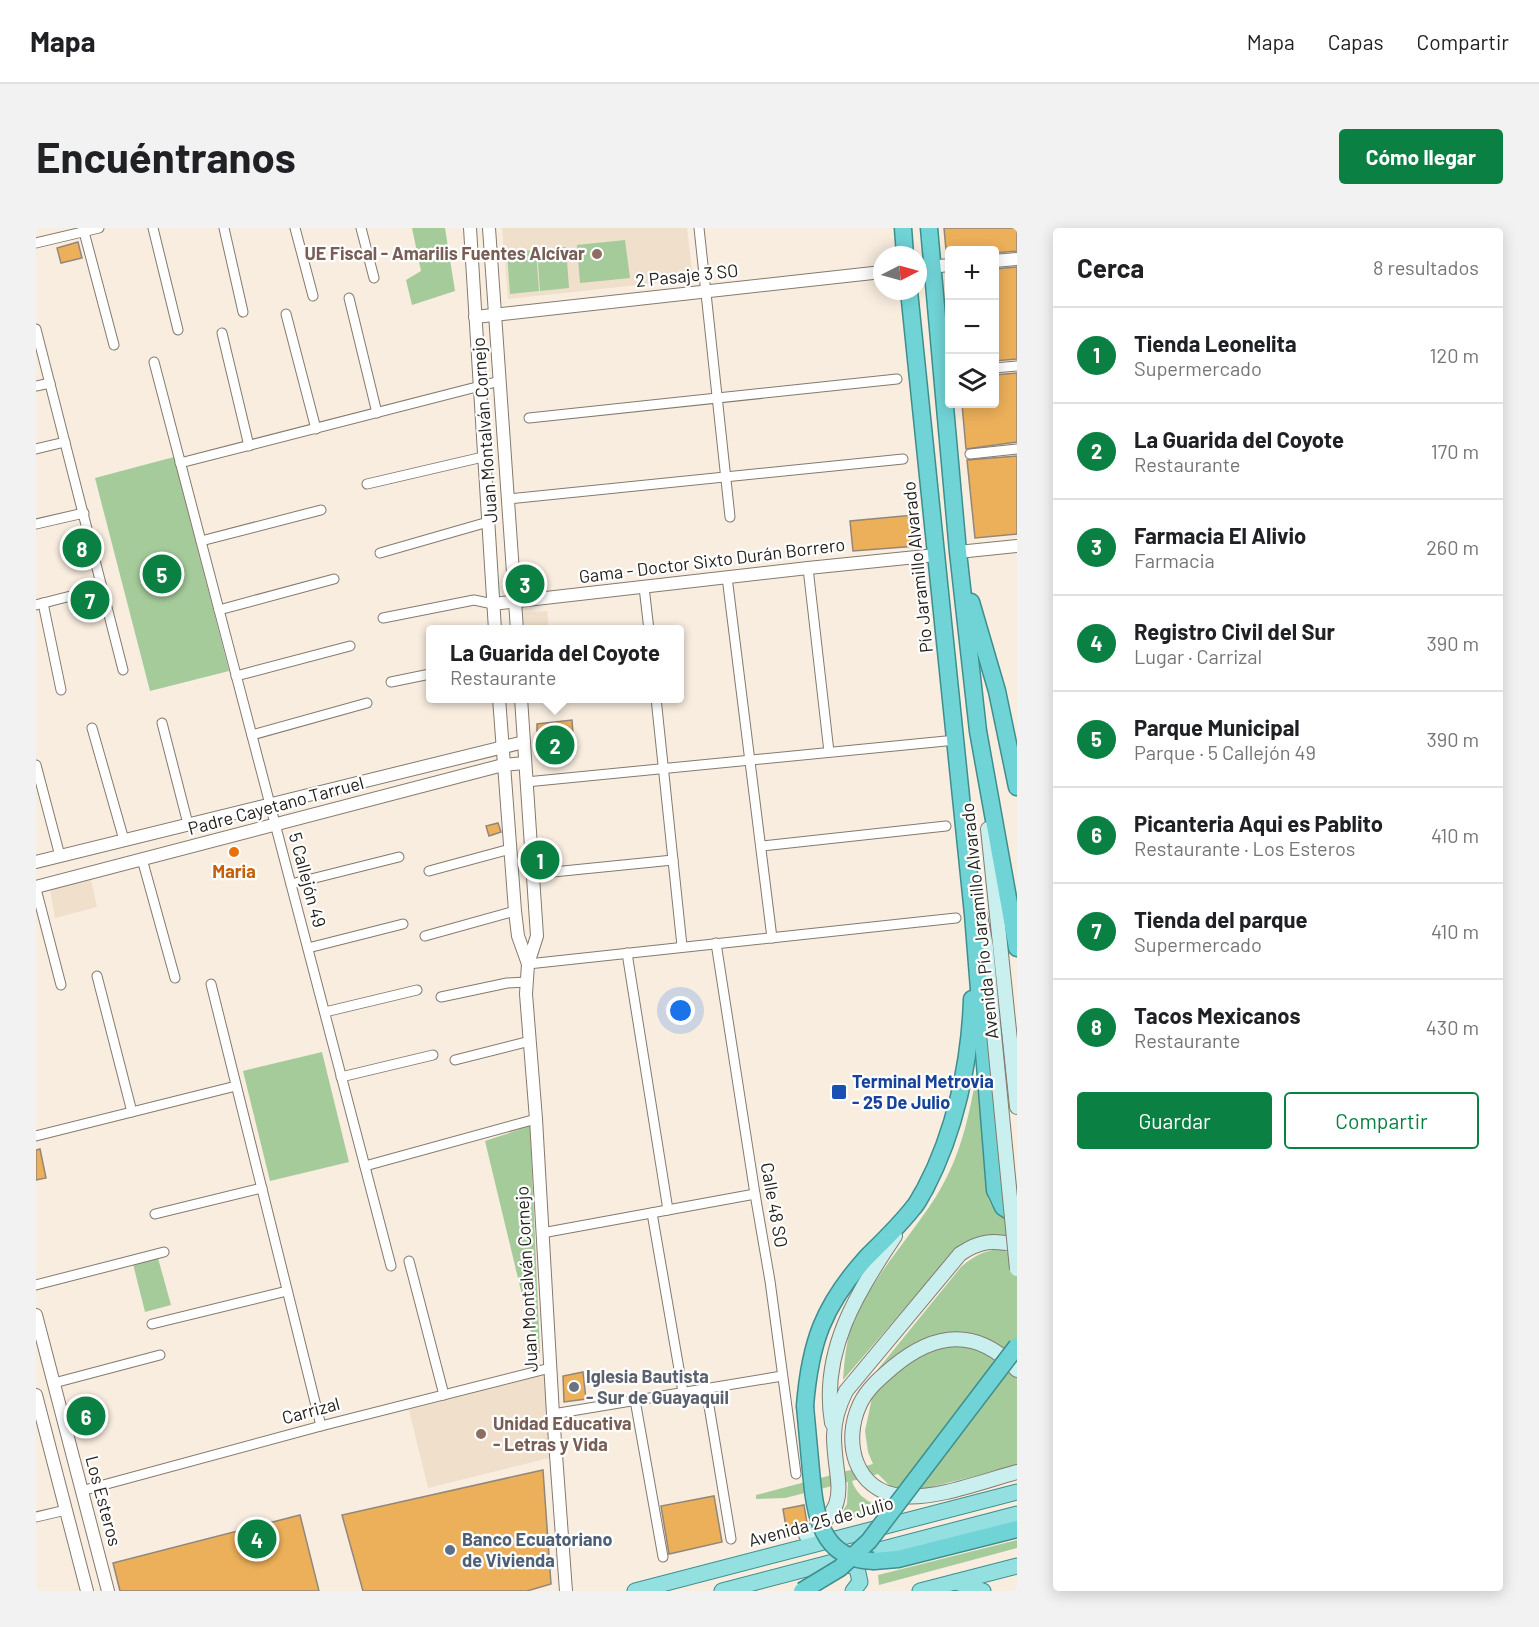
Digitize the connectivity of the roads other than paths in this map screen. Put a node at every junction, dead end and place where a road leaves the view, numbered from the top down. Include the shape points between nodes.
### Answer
1 (99, 228) edge
2 (153, 228) edge
3 (224, 228) edge
4 (295, 228) edge
5 (361, 228) edge
6 (470, 228) edge
7 (489, 228) edge
8 (699, 228) edge
9 (903, 228) edge
10 (929, 228) edge
11 (84, 232) junction
12 (36, 243) edge
13 (904, 246) edge
14 (1017, 259) edge
15 (999, 261) edge
16 (934, 267) edge
17 (873, 273) edge
18 (374, 278) dead end
19 (706, 292) junction
20 (313, 296) dead end
21 (349, 298) dead end
22 (910, 300) edge
23 (243, 312) dead end
24 (286, 314) dead end
25 (495, 315) junction
26 (475, 317) junction
27 (36, 329) edge
28 (178, 330) dead end
29 (222, 333) dead end
30 (114, 345) dead end
31 (154, 362) dead end
32 (1017, 366) edge
33 (999, 368) edge
34 (897, 379) dead end
35 (500, 381) junction
36 (50, 382) junction
37 (36, 386) edge
38 (479, 387) junction
39 (717, 398) junction
40 (377, 413) junction
41 (529, 418) dead end
42 (316, 429) junction
43 (65, 442) junction
44 (249, 446) junction
45 (36, 449) edge
46 (1017, 449) edge
47 (970, 454) dead end
48 (483, 457) junction
49 (903, 459) dead end
50 (180, 463) junction
51 (725, 477) junction
52 (367, 484) dead end
53 (508, 499) junction
54 (321, 510) dead end
55 (84, 513) junction
56 (730, 517) dead end
57 (488, 522) junction
58 (36, 524) edge
59 (201, 541) junction
60 (1017, 546) edge
61 (380, 553) dead end
62 (936, 555) junction
63 (959, 559) junction
64 (808, 568) junction
65 (727, 577) junction
66 (333, 579) dead end
67 (644, 587) junction
68 (102, 588) junction
69 (516, 602) junction
70 (39, 604) edge
71 (493, 604) junction
72 (219, 610) junction
73 (383, 618) dead end
74 (495, 625) edge
75 (517, 625) edge
76 (648, 625) edge
77 (350, 646) dead end
78 (123, 670) dead end
79 (426, 675) edge
80 (236, 676) junction
81 (391, 682) dead end
82 (61, 690) dead end
83 (367, 703) dead end
84 (499, 703) edge
85 (521, 703) edge
86 (656, 703) edge
87 (162, 723) dead end
88 (92, 728) dead end
89 (978, 731) junction
90 (252, 735) junction
91 (956, 740) junction
92 (524, 742) junction
93 (502, 747) junction
94 (829, 752) junction
95 (749, 759) junction
96 (525, 763) junction
97 (36, 765) edge
98 (503, 765) junction
99 (663, 768) junction
100 (526, 782) junction
101 (1017, 788) edge
102 (270, 805) junction
103 (188, 824) junction
104 (275, 824) junction
105 (945, 826) dead end
106 (124, 840) junction
107 (966, 840) junction
108 (762, 846) junction
109 (510, 849) junction
110 (60, 856) junction
111 (399, 857) dead end
112 (142, 859) junction
113 (673, 860) junction
114 (36, 862) edge
115 (429, 871) dead end
116 (533, 874) junction
117 (291, 884) junction
118 (36, 888) edge
119 (515, 911) junction
120 (973, 914) junction
121 (956, 918) dead end
122 (402, 924) dead end
123 (425, 936) dead end
124 (772, 938) junction
125 (716, 943) junction
126 (682, 946) junction
127 (308, 948) junction
128 (1017, 948) edge
129 (627, 953) junction
130 (528, 964) junction
131 (98, 976) dead end
132 (175, 978) dead end
133 (526, 982) junction
134 (211, 984) dead end
135 (61, 985) dead end
136 (417, 990) dead end
137 (441, 997) dead end
138 (325, 1012) junction
139 (530, 1041) junction
140 (433, 1055) dead end
141 (455, 1060) dead end
142 (341, 1077) junction
143 (236, 1086) junction
144 (1017, 1107) edge
145 (132, 1112) junction
146 (536, 1119) junction
147 (36, 1137) edge
148 (365, 1166) junction
149 (262, 1188) junction
150 (755, 1194) junction
151 (914, 1207) junction
152 (668, 1210) junction
153 (651, 1213) junction
154 (155, 1214) dead end
155 (1017, 1216) edge
156 (542, 1233) junction
157 (1017, 1245) edge
158 (164, 1252) dead end
159 (409, 1261) dead end
160 (391, 1266) dead end
161 (1017, 1269) edge
162 (36, 1285) edge
163 (287, 1290) junction
164 (36, 1315) edge
165 (152, 1324) dead end
166 (1017, 1346) edge
167 (160, 1355) dead end
168 (550, 1368) junction
169 (1017, 1370) edge
170 (782, 1376) junction
171 (54, 1383) junction
172 (706, 1388) junction
173 (683, 1392) junction
174 (36, 1395) edge
175 (444, 1395) junction
176 (635, 1400) junction
177 (553, 1414) junction
178 (321, 1426) junction
179 (834, 1435) junction
180 (1017, 1472) edge
181 (796, 1474) dead end
182 (81, 1491) junction
183 (1017, 1492) edge
184 (66, 1510) junction
185 (1017, 1514) edge
186 (36, 1517) edge
187 (1017, 1529) edge
188 (806, 1535) joint
189 (730, 1539) dead end
190 (769, 1556) junction
191 (663, 1557) dead end
192 (1017, 1566) edge
193 (806, 1569) junction
194 (956, 1582) junction
195 (87, 1591) edge
196 (108, 1591) edge
197 (566, 1591) edge
198 (637, 1591) edge
199 (722, 1591) edge
200 (802, 1591) edge
201 (853, 1591) edge
202 (920, 1591) edge
203 (983, 1591) edge

1 - 11 street
2 - 28 street
3 - 23 street
4 - 20 street
5 - 18 street
6 - 26 street, Juan Montalván Cornejo
7 - 25 street, Juan Montalván Cornejo
8 - 19 street
9 - 13 highway
10 - 16 highway
11 - 12 street
11 - 30 street
14 - 15 street
16 - 63 highway
17 - 19 street, 2 Pasaje 3 SO
19 - 25 street, 2 Pasaje 3 SO
19 - 39 street
21 - 40 street
22 - 62 highway, Pío Jaramillo Alvarado
24 - 42 street
25 - 26 street, 2 Pasaje 3 SO
25 - 35 street, Juan Montalván Cornejo
26 - 38 street, Juan Montalván Cornejo
27 - 36 street
29 - 44 street
31 - 50 street, 5 Callejón 49
32 - 33 street
34 - 39 street
35 - 38 street
35 - 53 street, Juan Montalván Cornejo
36 - 37 street
36 - 43 street
38 - 40 street
38 - 48 street, Juan Montalván Cornejo
39 - 41 street
39 - 51 street
40 - 42 street
42 - 44 street
43 - 45 street
43 - 55 street
44 - 50 street
46 - 47 street
48 - 52 street
48 - 57 street, Juan Montalván Cornejo
49 - 51 street
50 - 59 street, 5 Callejón 49
51 - 53 street
51 - 56 street
53 - 69 street, Juan Montalván Cornejo
54 - 59 street
55 - 58 street
55 - 68 street
57 - 61 street
57 - 71 street, Juan Montalván Cornejo
59 - 72 street, 5 Callejón 49
60 - 63 street
62 - 64 street, Gama - Doctor Sixto Durán Borrero
62 - 91 highway, Pío Jaramillo Alvarado
63 - 89 highway
63 - 101 highway via 997,692
64 - 65 street, Gama - Doctor Sixto Durán Borrero
64 - 94 street
65 - 67 street, Gama - Doctor Sixto Durán Borrero
65 - 95 street
66 - 72 street
67 - 69 street, Gama - Doctor Sixto Durán Borrero
67 - 76 street
68 - 70 street
68 - 78 street
69 - 71 street, Gama - Doctor Sixto Durán Borrero
69 - 75 street, Juan Montalván Cornejo
70 - 82 street
71 - 73 street via 474,600
71 - 74 street, Juan Montalván Cornejo
72 - 80 street, 5 Callejón 49
77 - 80 street
79 - 81 street
80 - 90 street, 5 Callejón 49
83 - 90 street
84 - 93 street, Juan Montalván Cornejo
85 - 92 street, Juan Montalván Cornejo
86 - 99 street
87 - 103 street
88 - 106 street
89 - 128 highway
89 - 144 main road, Avenida Pío Jaramillo Alvarado
90 - 102 street, 5 Callejón 49
91 - 94 street
91 - 107 highway, Pío Jaramillo Alvarado
92 - 93 street, Padre Cayetano Tarruel
92 - 96 street, Juan Montalván Cornejo
93 - 98 street, Juan Montalván Cornejo
93 - 102 street, Padre Cayetano Tarruel
94 - 95 street
95 - 99 street
95 - 108 street
96 - 98 street, Padre Cayetano Tarruel
96 - 100 street, Juan Montalván Cornejo
97 - 110 street
98 - 104 street, Padre Cayetano Tarruel
98 - 109 street, Juan Montalván Cornejo
99 - 100 street
99 - 113 street
100 - 116 street, Juan Montalván Cornejo
102 - 103 street, Padre Cayetano Tarruel
102 - 104 street, 5 Callejón 49
103 - 106 street, Padre Cayetano Tarruel
104 - 112 street, Padre Cayetano Tarruel
104 - 117 street, 5 Callejón 49
105 - 108 street
106 - 110 street, Padre Cayetano Tarruel
107 - 120 highway, Pío Jaramillo Alvarado
107 - 161 main road, Avenida Pío Jaramillo Alvarado, bridge via 986,947
108 - 124 street
109 - 115 street
109 - 119 street, Juan Montalván Cornejo
110 - 114 street, Padre Cayetano Tarruel
111 - 117 street
112 - 118 street, Padre Cayetano Tarruel
112 - 132 street
113 - 116 street
113 - 126 street
116 - 130 street, Juan Montalván Cornejo via 537,936
117 - 127 street, 5 Callejón 49
118 - 135 street
119 - 123 street
119 - 130 street, Juan Montalván Cornejo via 518,936
120 - 151 highway via 971,1010 964,1069 941,1154
120 - 155 highway via 995,1190 1003,1207
121 - 124 street
122 - 127 street
124 - 125 street
125 - 126 street
125 - 150 street, Calle 48 SO
126 - 129 street
127 - 138 street, 5 Callejón 49
129 - 130 street
129 - 152 street
130 - 133 street, Juan Montalván Cornejo
131 - 145 street
133 - 137 street
133 - 139 street, Juan Montalván Cornejo
134 - 143 street
136 - 138 street
138 - 142 street, 5 Callejón 49
139 - 141 street
139 - 146 street, Juan Montalván Cornejo
140 - 142 street
142 - 148 street, 5 Callejón 49
143 - 145 street
143 - 149 street
145 - 147 street
146 - 148 street
146 - 156 street, Juan Montalván Cornejo
148 - 160 street, 5 Callejón 49
149 - 154 street
149 - 163 street
150 - 152 street
150 - 170 street, Calle 48 SO
151 - 179 main road via 853,1304 837,1340 831,1373 830,1415
151 - 187 highway, bridge via 850,1276 825,1314 812,1353 805,1407 816,1515 832,1544 856,1559 888,1561
152 - 153 street
153 - 156 street
153 - 173 street
156 - 168 street, Juan Montalván Cornejo
157 - 179 main road via 1000,1241 973,1245 960,1254 846,1391
158 - 162 street
159 - 175 street
163 - 165 street
163 - 178 street
164 - 171 street, Los Esteros
166 - 200 highway, bridge via 868,1541 840,1568
167 - 171 street
168 - 175 street, Carrizal
168 - 177 street, Juan Montalván Cornejo
169 - 180 main road via 995,1350 971,1340 945,1339 920,1347 870,1387 859,1404 853,1430 855,1456 862,1476 878,1490 902,1497 931,1495
170 - 172 street
170 - 181 street, Calle 48 SO
171 - 182 street, Los Esteros
172 - 173 street
172 - 189 street
173 - 176 street
174 - 184 street
175 - 178 street, Carrizal
176 - 177 street
176 - 191 street
177 - 197 street, Juan Montalván Cornejo
178 - 182 street, Carrizal
179 - 188 main road via 837,1505 827,1521
182 - 196 street, Los Esteros
183 - 190 main road, Avenida 25 de Julio
184 - 186 street
184 - 195 street
185 - 193 main road
188 - 190 main road
190 - 198 main road, Avenida 25 de Julio
192 - 194 main road
193 - 198 main road
193 - 199 main road
193 - 201 main road via 852,1565 860,1577
194 - 202 main road
194 - 203 main road

